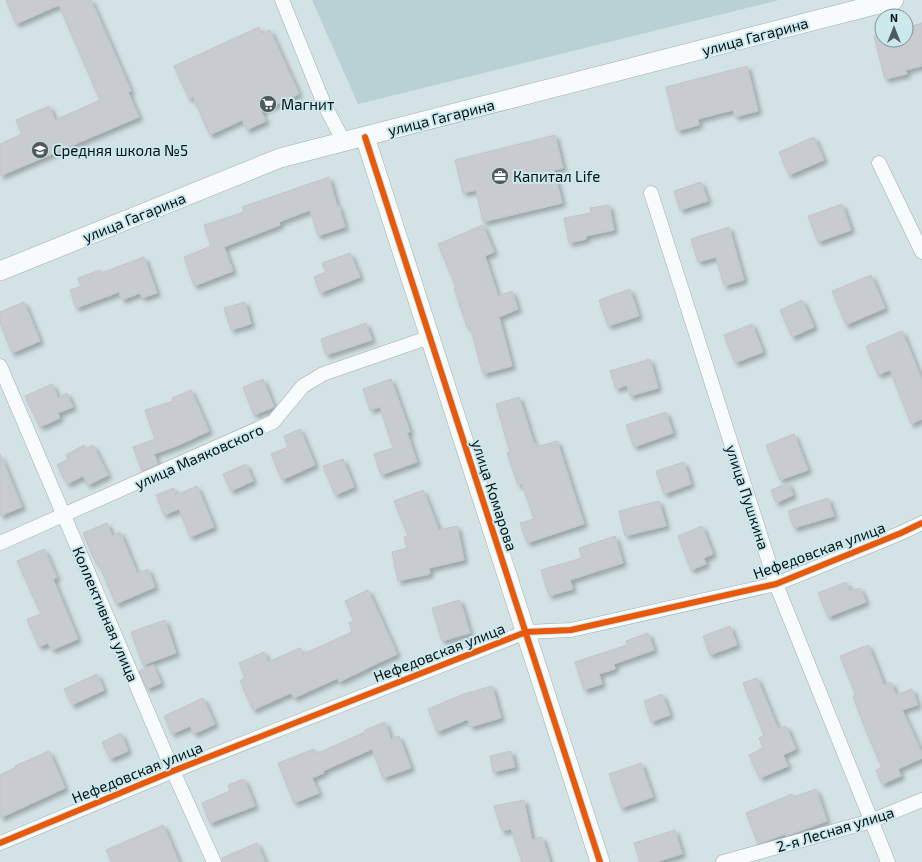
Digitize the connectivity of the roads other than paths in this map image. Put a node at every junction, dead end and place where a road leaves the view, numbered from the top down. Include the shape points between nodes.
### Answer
1 (282, 0) edge
2 (894, 0) edge
3 (365, 137) junction
4 (344, 142) junction
5 (879, 163) dead end
6 (651, 193) dead end
7 (922, 252) edge
8 (0, 271) edge
9 (430, 337) junction
10 (0, 366) edge
11 (64, 516) junction
12 (922, 523) edge
13 (0, 543) edge
14 (776, 584) junction
15 (526, 632) junction
16 (173, 771) junction
17 (922, 800) edge
18 (872, 821) junction
19 (0, 843) edge
20 (214, 862) edge
21 (600, 862) edge
22 (723, 862) edge
23 (888, 862) edge

1 - 4 street via 324,104
2 - 3 main road, улица Гагарина
3 - 4 main road, улица Гагарина
3 - 9 main road, улица Комарова
4 - 8 main road, улица Гагарина via 280,158
5 - 7 street
6 - 14 street, улица Пушкина
9 - 11 street, улица Маяковского via 323,374 303,386 273,422
9 - 15 main road, улица Комарова
10 - 11 street, Коллективная улица
11 - 13 street, улица Маяковского
11 - 16 street, Коллективная улица
12 - 14 street, Нефедовская улица
14 - 15 street, Нефедовская улица via 571,630
14 - 18 street, улица Пушкина
15 - 16 street, Нефедовская улица
15 - 21 main road, улица Комарова
16 - 19 street, Нефедовская улица
16 - 20 street, Коллективная улица
17 - 18 street, 2-я Лесная улица
18 - 22 street, 2-я Лесная улица
18 - 23 street, улица Пушкина

